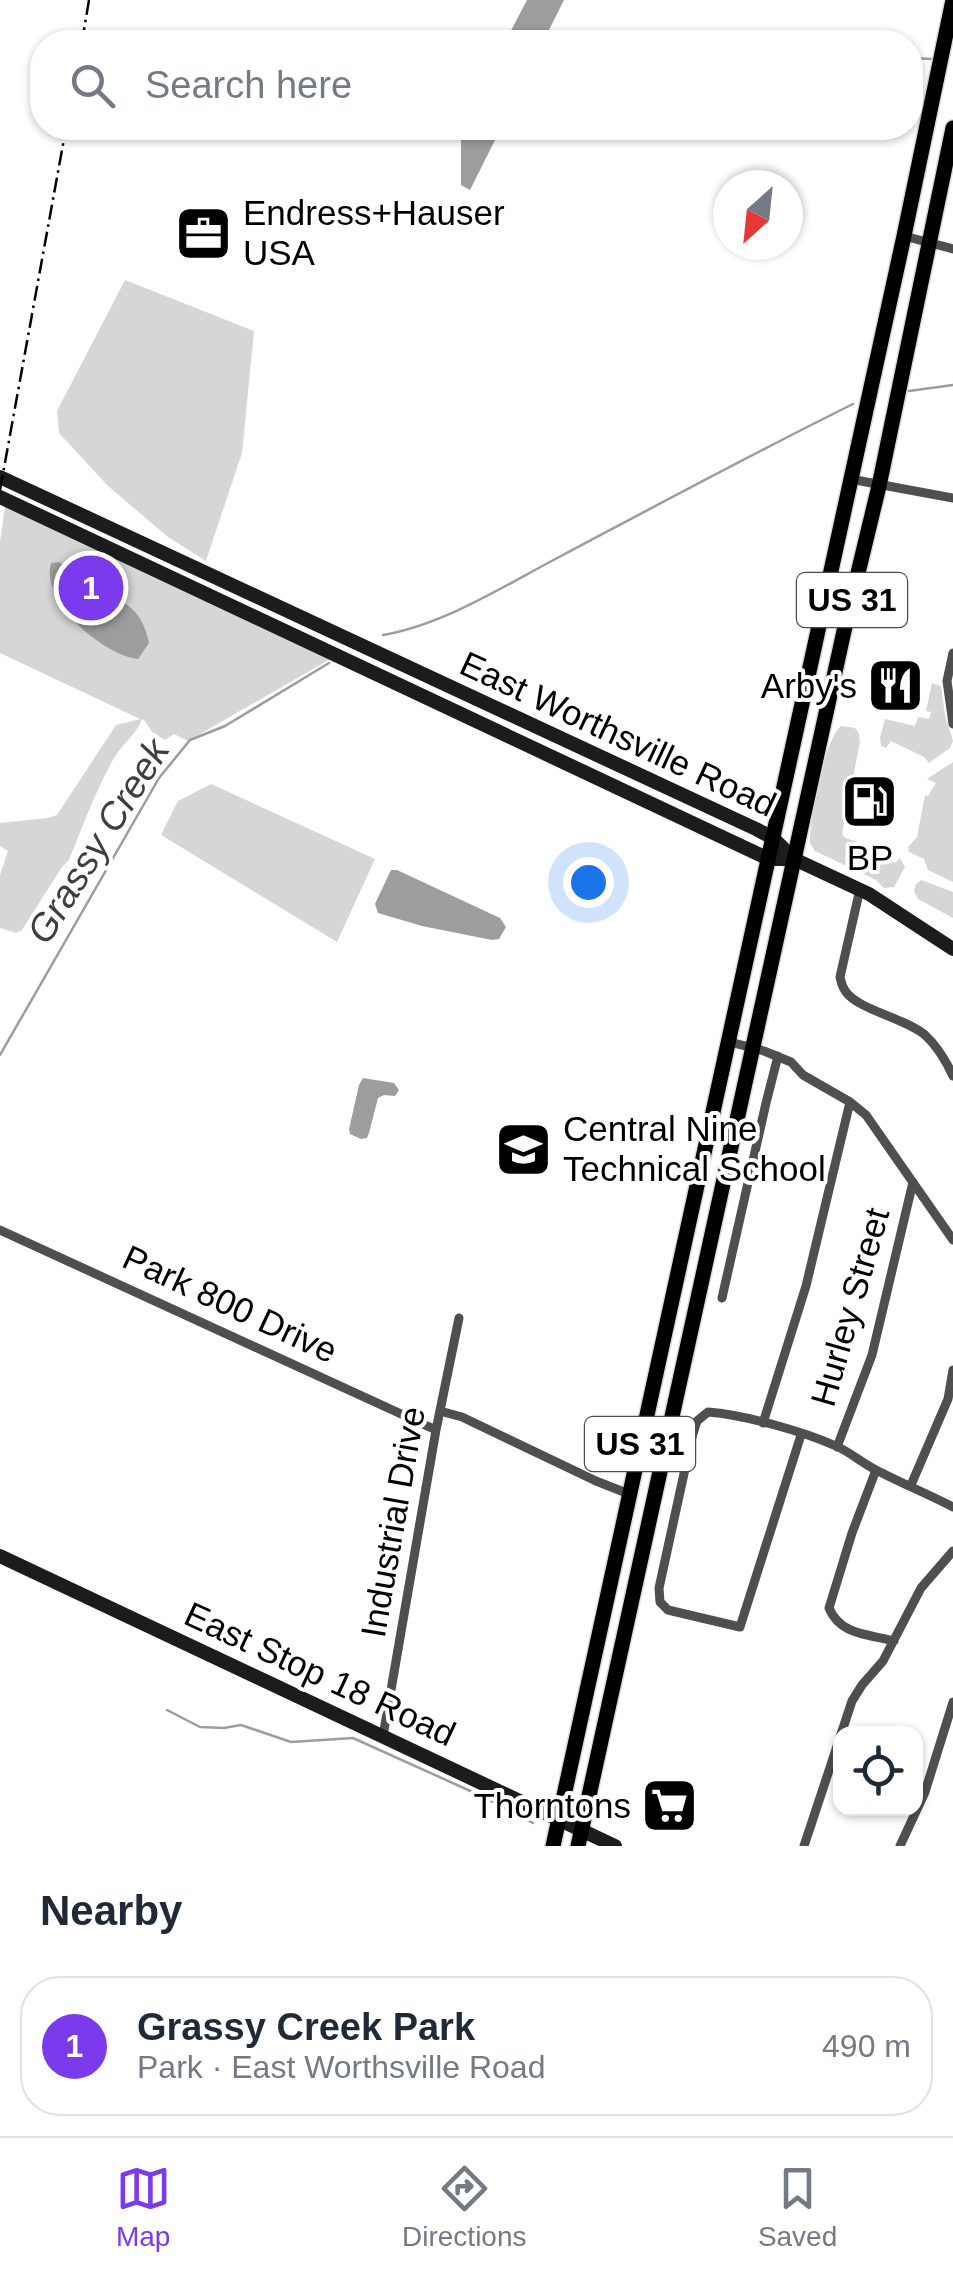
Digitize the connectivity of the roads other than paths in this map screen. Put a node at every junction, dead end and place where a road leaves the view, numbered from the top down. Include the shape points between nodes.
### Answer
1 (953, 0) edge
2 (953, 128) edge
3 (904, 236) junction
4 (930, 244) junction
5 (953, 249) edge
6 (0, 478) edge
7 (850, 480) junction
8 (879, 486) junction
9 (0, 497) edge
10 (953, 498) edge
11 (953, 657) edge
12 (953, 724) edge
13 (773, 838) junction
14 (769, 859) junction
15 (794, 859) junction
16 (860, 889) junction
17 (953, 949) edge
18 (730, 1042) junction
19 (753, 1048) junction
20 (778, 1056) junction
21 (953, 1076) edge
22 (850, 1102) junction
23 (913, 1182) junction
24 (0, 1230) edge
25 (953, 1240) edge
26 (722, 1298) dead end
27 (458, 1318) dead end
28 (953, 1370) edge
29 (440, 1411) junction
30 (763, 1423) junction
31 (436, 1430) junction
32 (801, 1435) junction
33 (837, 1447) junction
34 (876, 1470) junction
35 (912, 1485) junction
36 (629, 1494) junction
37 (953, 1508) edge
38 (953, 1551) edge
39 (0, 1556) edge
40 (894, 1641) junction
41 (953, 1702) edge
42 (383, 1736) junction
43 (559, 1820) junction
44 (580, 1838) edge
45 (553, 1846) edge
46 (615, 1846) edge
47 (804, 1846) edge
48 (900, 1846) edge

1 - 3 main road, US 31
2 - 4 main road, US 31
3 - 4 street
3 - 7 main road, US 31
4 - 5 street
4 - 8 main road, US 31
6 - 13 main road, East Worthsville Road
7 - 8 street
7 - 13 main road, US 31
8 - 10 street
8 - 15 main road, US 31
9 - 14 main road, East Worthsville Road
11 - 12 street via 947,681
13 - 14 main road, US 31
13 - 15 main road, East Worthsville Road
14 - 15 main road, East Worthsville Road
14 - 18 main road, US 31
15 - 16 main road
15 - 19 main road, US 31
16 - 17 main road
16 - 21 street via 840,977 844,990 923,1034
18 - 19 street
18 - 36 main road, US 31
19 - 20 street
19 - 44 main road, US 31
20 - 22 street
20 - 26 street
22 - 23 street via 879,1130
22 - 30 street via 806,1286
23 - 25 street
23 - 33 street, Hurley Street via 872,1354
24 - 31 street, Park 800 Drive
27 - 29 street, Industrial Drive
28 - 35 street via 948,1399
29 - 31 street, Industrial Drive
29 - 36 street
30 - 32 street
30 - 32 street via 708,1412 697,1421 659,1588 668,1610 740,1628
31 - 42 street, Industrial Drive
32 - 33 street
33 - 34 street
34 - 35 street
34 - 40 street via 828,1608 842,1628
35 - 37 street
36 - 43 main road, US 31
38 - 40 street via 921,1588
39 - 42 main road, East Stop 18 Road
40 - 47 street via 852,1701
41 - 48 street
42 - 43 main road, East Stop 18 Road
43 - 44 main road, East Stop 18 Road
43 - 45 main road, US 31
44 - 46 main road, East Stop 18 Road

